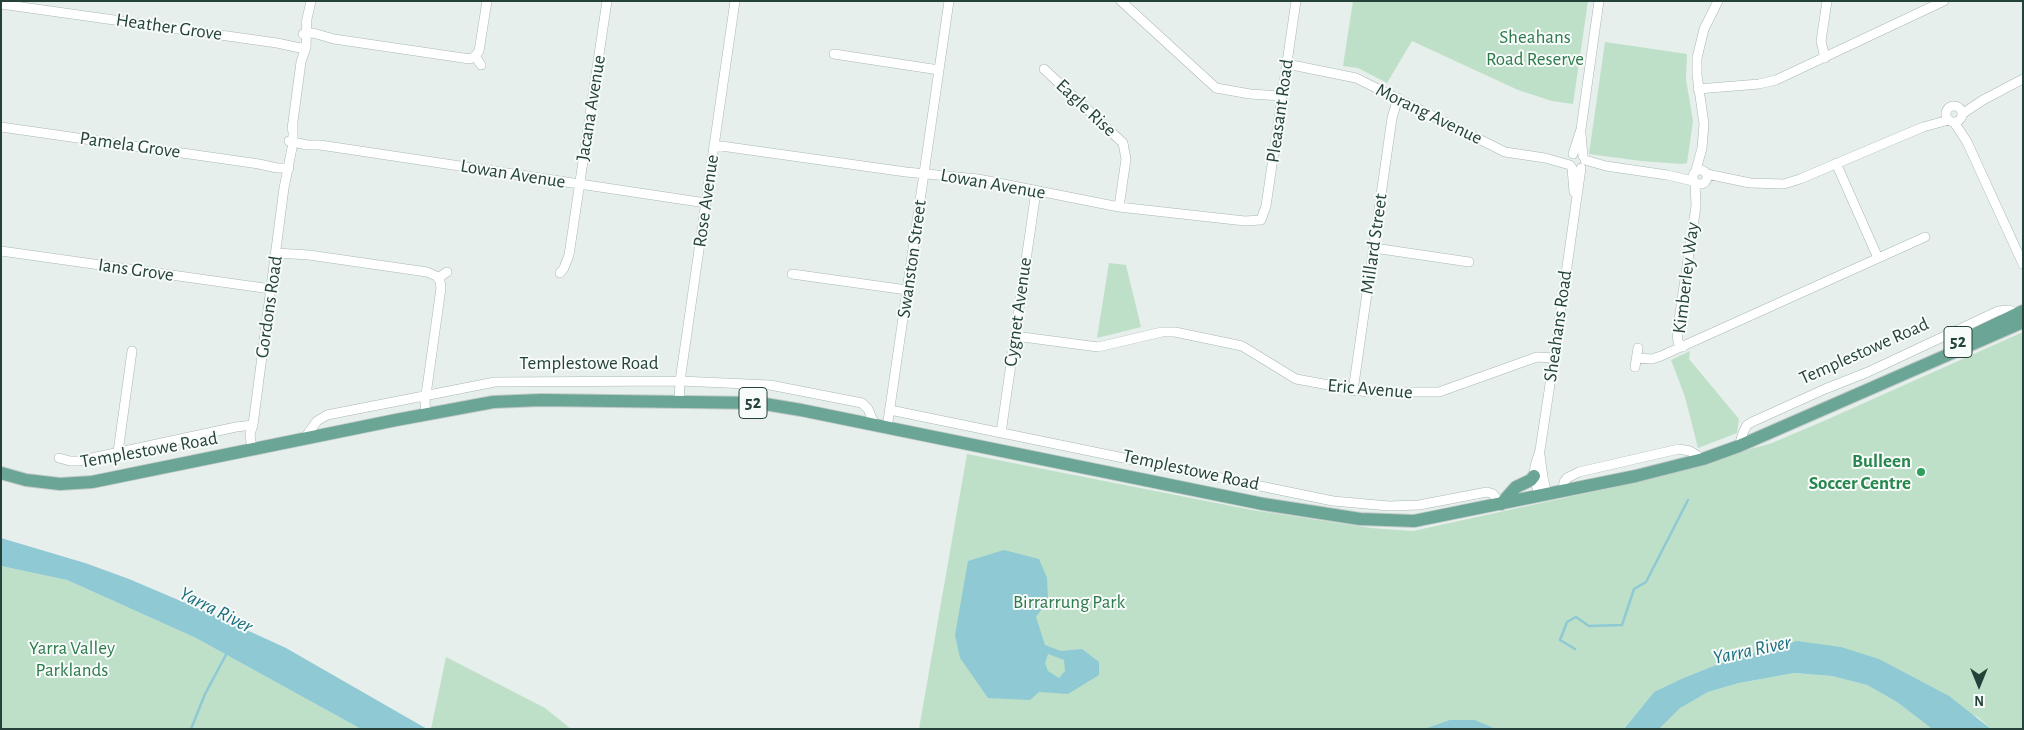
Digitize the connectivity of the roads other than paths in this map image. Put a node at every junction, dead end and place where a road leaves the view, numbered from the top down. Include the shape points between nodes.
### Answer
1 (310, 1) edge
2 (487, 1) edge
3 (607, 1) edge
4 (735, 1) edge
5 (949, 1) edge
6 (1121, 1) edge
7 (1296, 1) edge
8 (1599, 1) edge
9 (1718, 1) edge
10 (1827, 1) edge
11 (1944, 1) edge
12 (1, 4) edge
13 (306, 34) junction
14 (302, 46) junction
15 (834, 54) dead end
16 (476, 56) junction
17 (1825, 58) junction
18 (481, 65) dead end
19 (1286, 67) junction
20 (1044, 69) dead end
21 (939, 70) junction
22 (2023, 79) edge
23 (1698, 89) junction
24 (1281, 98) junction
25 (1398, 98) junction
26 (1955, 116) junction
27 (1, 127) edge
28 (292, 141) junction
29 (714, 145) junction
30 (1577, 162) junction
31 (1836, 163) junction
32 (286, 168) junction
33 (924, 173) junction
34 (1700, 177) junction
35 (580, 184) junction
36 (1036, 191) junction
37 (706, 203) junction
38 (1119, 207) junction
39 (1261, 220) junction
40 (1266, 228) dead end
41 (1925, 237) dead end
42 (1374, 248) junction
43 (276, 250) junction
44 (1, 251) edge
45 (1878, 258) junction
46 (1469, 262) dead end
47 (2023, 264) edge
48 (447, 272) dead end
49 (560, 273) dead end
50 (792, 274) dead end
51 (438, 278) junction
52 (271, 288) junction
53 (907, 290) junction
54 (2022, 315) edge
55 (1015, 336) junction
56 (1683, 347) junction
57 (1638, 348) dead end
58 (132, 351) dead end
59 (1554, 358) junction
60 (680, 381) junction
61 (1353, 391) junction
62 (425, 396) junction
63 (679, 402) junction
64 (890, 410) junction
65 (426, 414) junction
66 (253, 425) junction
67 (881, 427) junction
68 (1001, 433) junction
69 (304, 439) junction
70 (1739, 446) junction
71 (256, 449) junction
72 (1540, 450) junction
73 (118, 452) junction
74 (59, 458) dead end
75 (1, 473) edge
76 (1534, 476) junction
77 (1543, 496) junction
78 (1501, 504) junction

1 - 13 street, Gordons Road
2 - 16 street
3 - 35 street, Jacana Avenue
4 - 29 street, Rose Avenue
5 - 21 street, Swanston Street
6 - 24 street via 1211,85 1221,90
7 - 19 street, Pleasant Road
8 - 30 street, Sheahans Road
9 - 23 street, Kimberley Way via 1701,38 1697,63
10 - 17 street via 1821,41
11 - 17 street
12 - 14 street, Heather Grove
13 - 14 street, Gordons Road
13 - 16 street via 466,58
14 - 28 street, Gordons Road
15 - 21 street
16 - 18 street
17 - 23 street via 1767,82
19 - 24 street, Pleasant Road
19 - 25 street, Morang Avenue via 1356,78
20 - 38 street, Eagle Rise via 1123,143 1126,158
21 - 33 street, Swanston Street
22 - 26 street
23 - 34 street, Kimberley Way via 1703,115
24 - 39 street, Pleasant Road via 1266,206
25 - 30 street, Morang Avenue via 1505,152
25 - 42 street, Millard Street via 1392,118
26 - 31 street
26 - 47 street
27 - 32 street, Pamela Grove
28 - 32 street, Gordons Road
28 - 35 street, Lowan Avenue
29 - 33 street, Lowan Avenue
29 - 37 street, Rose Avenue
30 - 34 street, Morang Avenue
30 - 59 street, Sheahans Road via 1575,202
31 - 34 street via 1784,184 1765,185
31 - 45 street
32 - 43 street, Gordons Road
33 - 36 street, Lowan Avenue via 978,179
33 - 53 street, Swanston Street
34 - 56 street, Kimberley Way via 1677,333 1678,342
35 - 37 street, Lowan Avenue
35 - 49 street, Jacana Avenue via 569,255
36 - 38 street, Lowan Avenue
36 - 55 street, Cygnet Avenue
37 - 60 street, Rose Avenue
38 - 39 street, Lowan Avenue via 1245,222
39 - 40 street
41 - 45 street, Kimberley Way
42 - 46 street
42 - 61 street, Millard Street
43 - 51 street via 427,272
43 - 52 street, Gordons Road
44 - 52 street, Ians Grove
45 - 56 street, Kimberley Way
48 - 51 street
50 - 53 street
51 - 62 street via 441,288
52 - 66 street, Gordons Road
53 - 64 street, Swanston Street
54 - 70 main road, Templestowe Road / 52
54 - 70 street, Templestowe Road via 2009,310 1998,311 1752,422 1742,433
55 - 61 street, Eric Avenue via 1098,347 1174,332 1237,344 1290,377
55 - 68 street, Cygnet Avenue
56 - 57 street, Kimberley Way via 1655,359 1636,362
58 - 73 street
59 - 61 street, Eric Avenue via 1537,357 1439,392
59 - 72 street, Sheahans Road
60 - 62 street, Templestowe Road via 495,382
60 - 63 street, Rose Avenue
60 - 67 street, Templestowe Road via 770,385 862,403
62 - 65 street
62 - 69 street, Templestowe Road via 327,416 313,425
63 - 65 main road, Templestowe Road / 52 via 518,400
63 - 67 main road, Templestowe Road / 52 via 759,403
64 - 67 street, Swanston Street
64 - 68 street, Templestowe Road
65 - 69 main road, Templestowe Road / 52
66 - 71 street, Gordons Road via 250,434
66 - 73 street
67 - 78 main road, Templestowe Road / 52 via 1334,516 1414,522
68 - 78 street, Templestowe Road via 1333,501 1382,506 1419,505 1486,492 1493,494
69 - 71 main road, Templestowe Road / 52
70 - 77 main road, Templestowe Road / 52 via 1703,459
71 - 75 main road, Templestowe Road / 52 via 92,482 60,484
72 - 76 street, Sheahans Road
72 - 77 street, Sheahans Road
73 - 74 street via 78,461
76 - 77 street, Sheahans Road
76 - 78 main road via 1516,487
77 - 78 main road, Templestowe Road / 52

